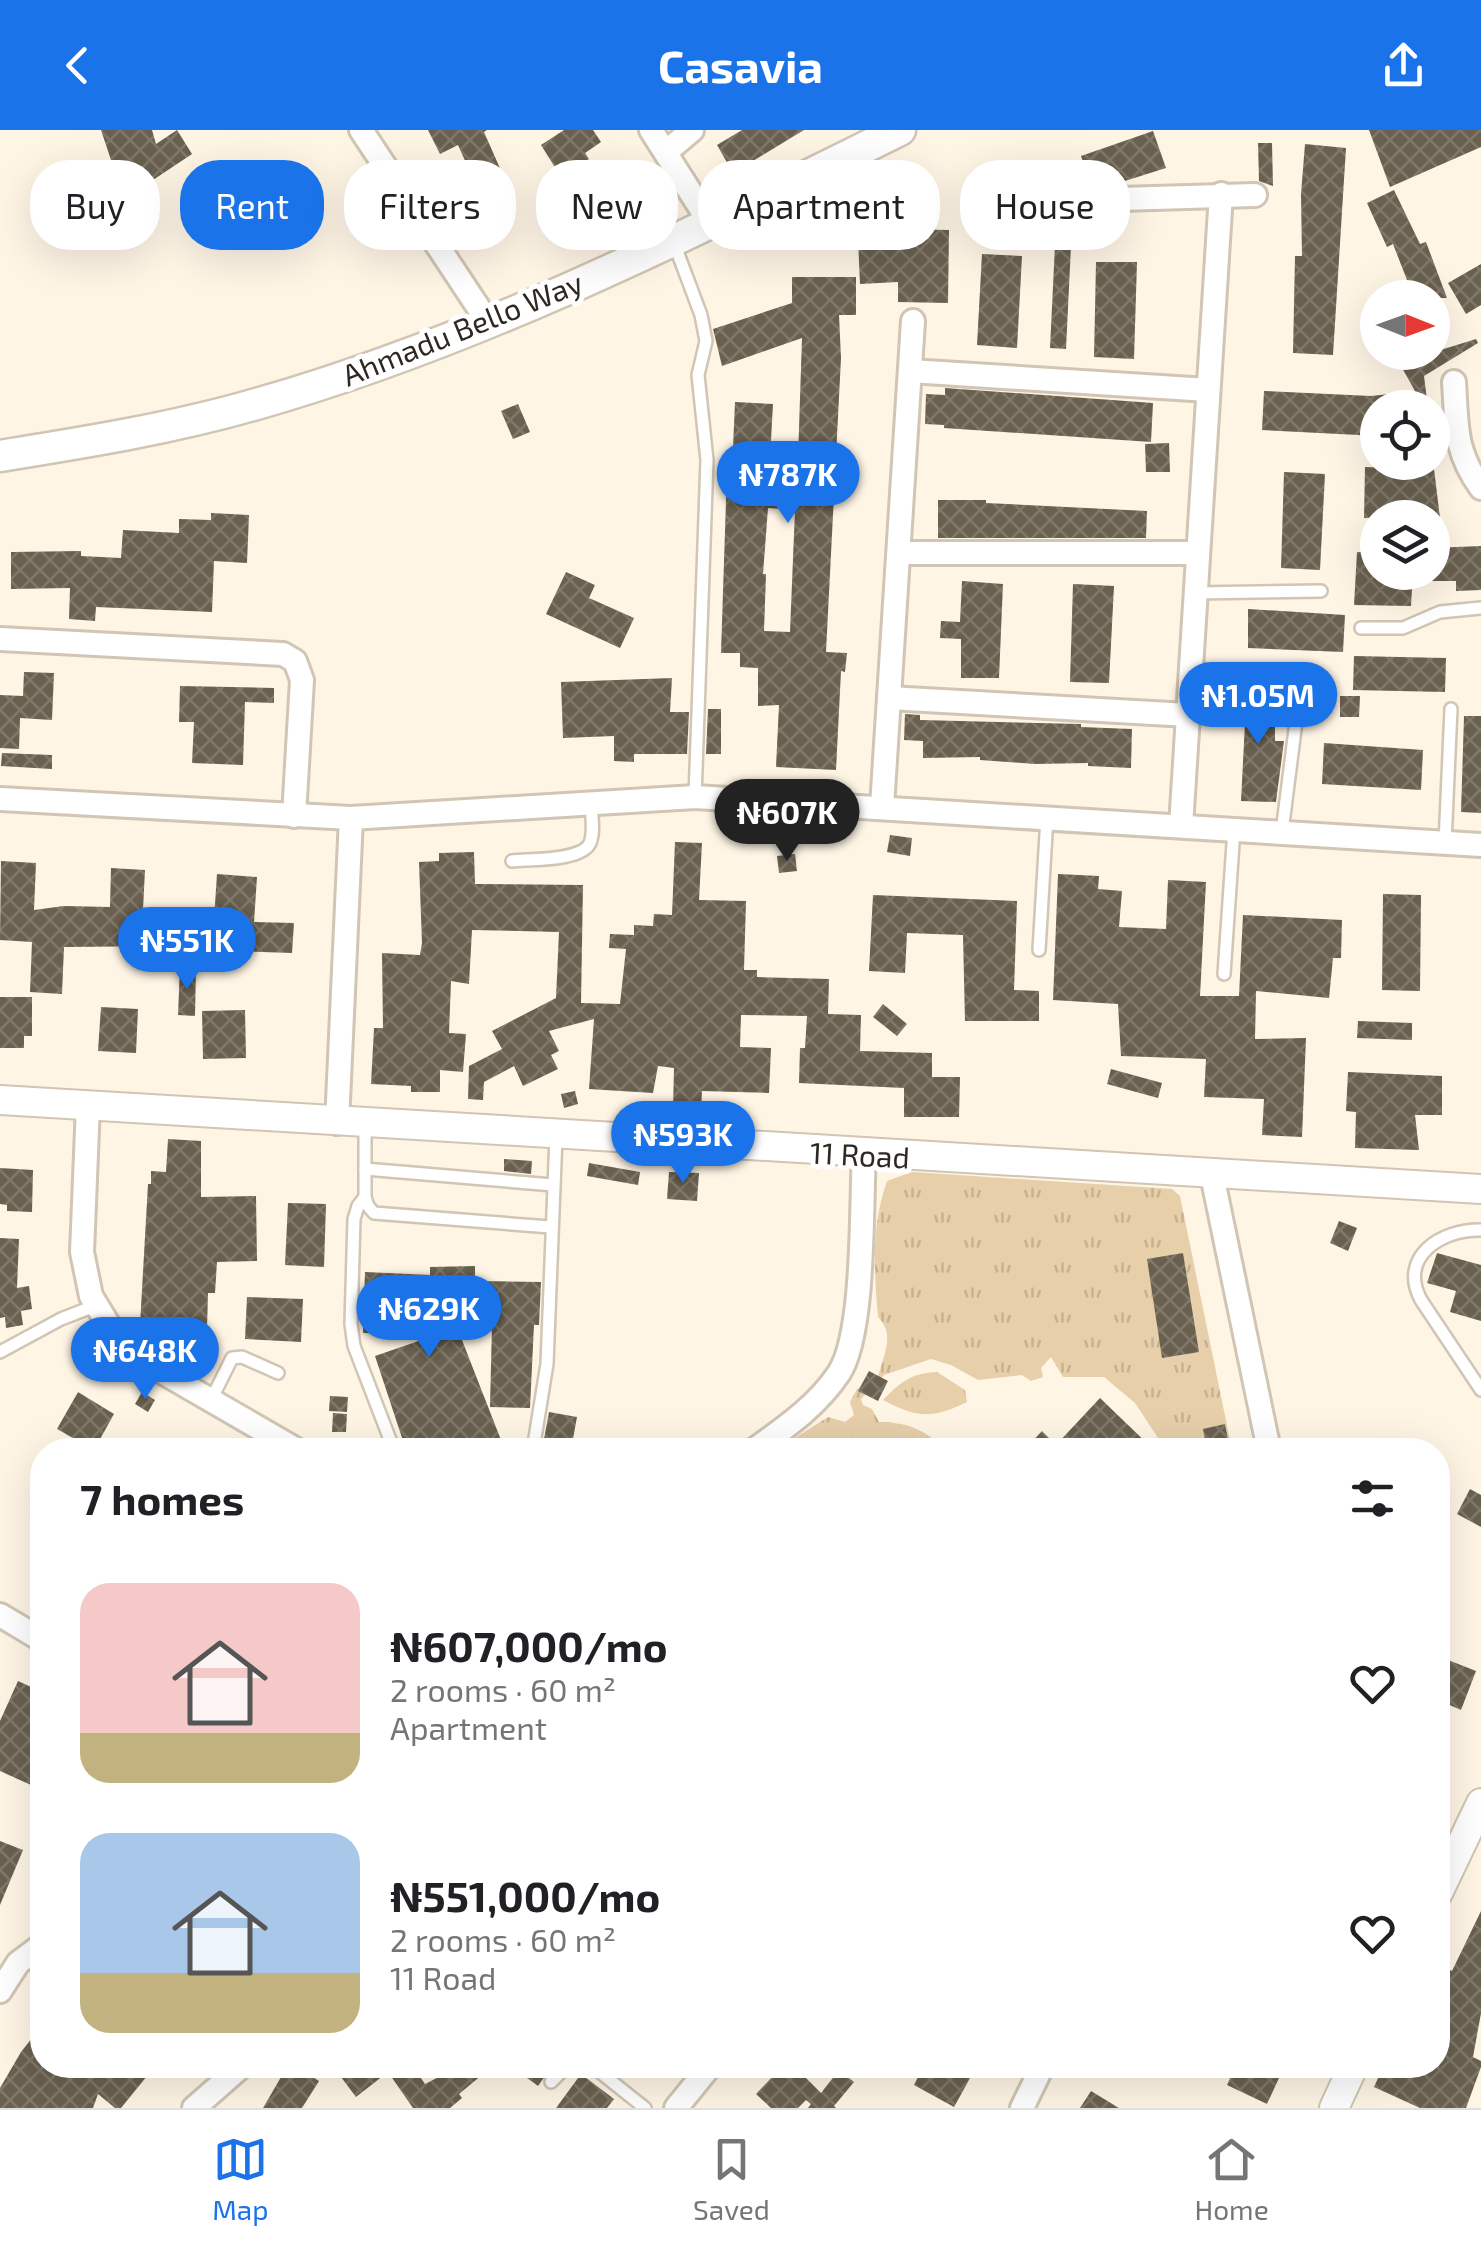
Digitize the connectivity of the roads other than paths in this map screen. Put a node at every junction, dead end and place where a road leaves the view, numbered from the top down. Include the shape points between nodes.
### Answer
1 (361, 130) edge
2 (651, 130) edge
3 (692, 130) edge
4 (900, 130) edge
5 (666, 152) junction
6 (839, 160) edge
7 (1220, 194) junction
8 (1255, 195) dead end
9 (1130, 198) edge
10 (698, 204) edge
11 (650, 250) edge
12 (676, 250) edge
13 (488, 322) junction
14 (914, 322) dead end
15 (910, 371) junction
16 (1454, 382) dead end
17 (1208, 390) junction
18 (1469, 442) edge
19 (0, 456) edge
20 (1481, 488) edge
21 (898, 553) junction
22 (1198, 554) junction
23 (1321, 591) dead end
24 (1196, 593) junction
25 (1481, 608) edge
26 (1361, 628) dead end
27 (0, 639) edge
28 (889, 698) junction
29 (1298, 706) dead end
30 (1451, 709) dead end
31 (1188, 714) junction
32 (695, 797) junction
33 (0, 799) edge
34 (590, 802) junction
35 (882, 807) junction
36 (294, 816) junction
37 (351, 818) junction
38 (1047, 818) junction
39 (1182, 826) junction
40 (1234, 829) junction
41 (1282, 832) junction
42 (1446, 843) junction
43 (1481, 845) edge
44 (512, 861) dead end
45 (1039, 950) dead end
46 (1224, 974) dead end
47 (0, 1100) edge
48 (88, 1105) junction
49 (336, 1123) junction
50 (365, 1124) junction
51 (556, 1136) junction
52 (864, 1154) junction
53 (365, 1169) junction
54 (1212, 1175) junction
55 (553, 1186) junction
56 (1481, 1190) edge
57 (365, 1196) junction
58 (550, 1227) junction
59 (1481, 1230) edge
60 (96, 1305) junction
61 (0, 1352) edge
62 (278, 1374) dead end
63 (1481, 1390) edge
64 (211, 1400) junction
65 (276, 1438) edge
66 (389, 1438) edge
67 (534, 1438) edge
68 (770, 1438) edge
69 (1267, 1438) edge
70 (0, 1614) edge
71 (30, 1633) edge
72 (1481, 1804) edge
73 (1450, 1868) edge
74 (9, 1957) edge
75 (0, 1992) edge
76 (228, 2078) edge
77 (555, 2078) edge
78 (608, 2078) edge
79 (700, 2078) edge
80 (1037, 2078) edge
81 (1348, 2078) edge
82 (551, 2082) dead end
83 (194, 2108) edge
84 (646, 2108) edge
85 (676, 2108) edge
86 (1022, 2108) edge
87 (1334, 2108) edge

1 - 13 street
2 - 5 street
3 - 5 street
4 - 6 main road, Ahmadu Bello Way
5 - 10 street
7 - 8 street
7 - 9 street
7 - 17 street
11 - 13 main road, Ahmadu Bello Way
12 - 32 lane via 706,341 698,375 707,460
13 - 19 main road, Ahmadu Bello Way via 261,403
14 - 15 street
15 - 17 street
15 - 21 street
16 - 18 street
17 - 22 street
18 - 20 street via 1464,464
21 - 22 street
21 - 28 street
22 - 24 street
23 - 24 lane
24 - 31 street
25 - 26 lane via 1440,612 1403,628
27 - 36 street via 283,654 302,680
28 - 31 street
28 - 35 street
29 - 41 lane
30 - 42 lane
31 - 39 street
32 - 34 street
32 - 35 street
33 - 36 street
34 - 37 street
34 - 44 lane via 587,848 577,855
35 - 38 street
36 - 37 street
37 - 49 street
38 - 39 street
38 - 45 lane
39 - 40 street
40 - 41 street
40 - 46 lane
41 - 42 street
42 - 43 street
47 - 48 street, 11 Road
48 - 49 street, 11 Road
48 - 60 street via 82,1252
49 - 50 street, 11 Road
50 - 51 street, 11 Road
50 - 53 lane
51 - 52 street, 11 Road
51 - 55 lane
52 - 54 street, 11 Road
52 - 68 street via 856,1322 841,1370 811,1408
53 - 55 lane
53 - 57 lane
54 - 56 street, 11 Road
54 - 69 street
55 - 58 lane
57 - 58 lane via 374,1212 387,1215
57 - 66 lane via 354,1219 351,1324
58 - 67 lane via 547,1364
59 - 63 lane via 1443,1238 1422,1253 1414,1271 1421,1300
60 - 61 lane
60 - 64 street via 116,1337
62 - 64 lane via 232,1358
64 - 65 street
70 - 71 street
72 - 73 street
74 - 75 street
76 - 83 street
77 - 82 lane
78 - 84 lane
79 - 85 street
80 - 86 street
81 - 87 street

